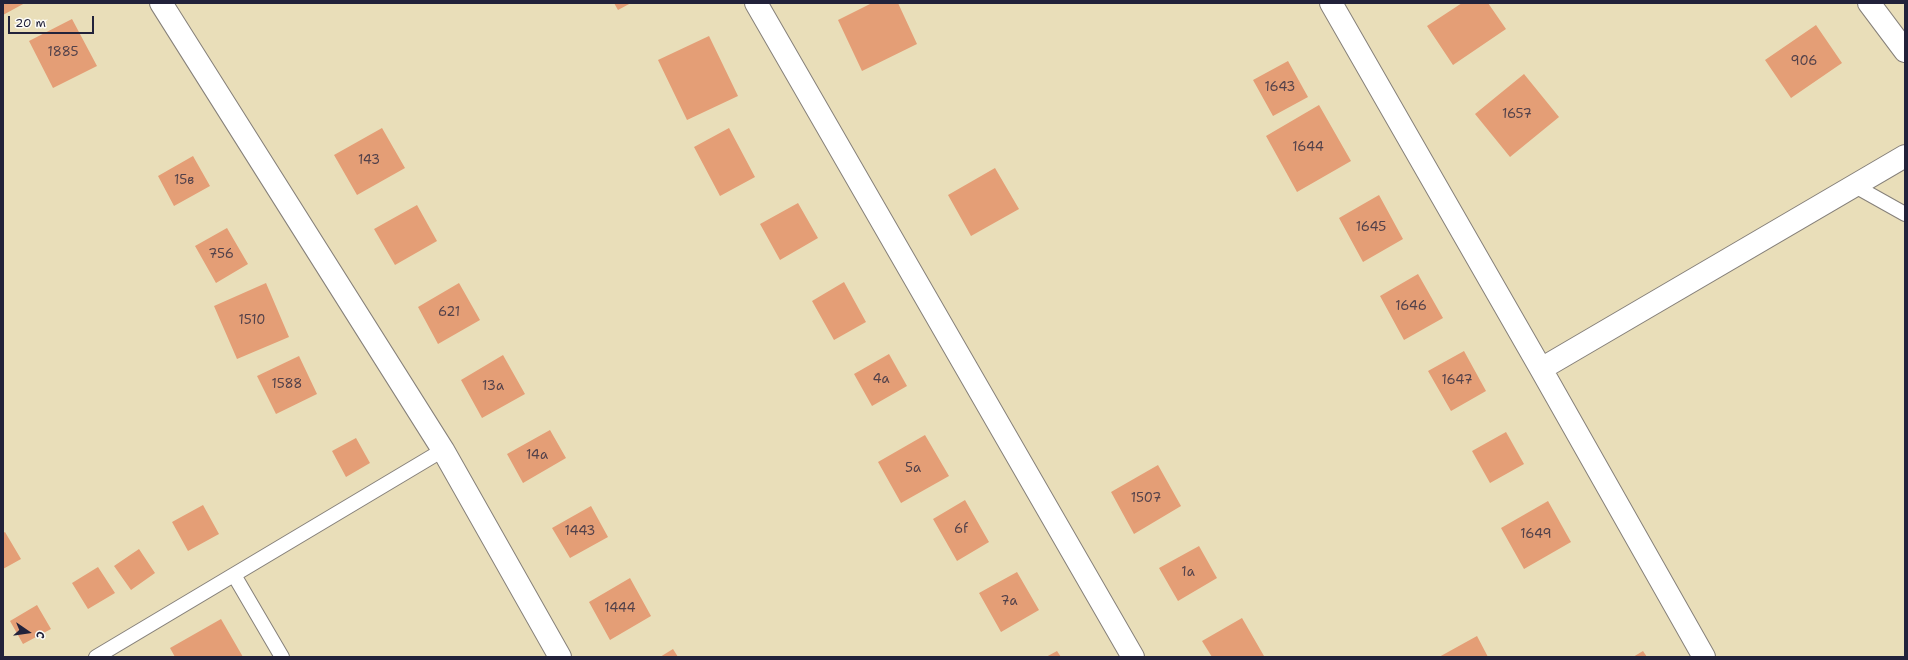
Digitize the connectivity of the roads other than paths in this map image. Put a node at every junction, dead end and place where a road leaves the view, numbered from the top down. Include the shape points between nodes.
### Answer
1 (161, 3) edge
2 (756, 3) edge
3 (1331, 3) edge
4 (1869, 3) edge
5 (1905, 51) edge
6 (1905, 156) edge
7 (1855, 186) junction
8 (1905, 214) edge
9 (1541, 369) junction
10 (443, 450) junction
11 (234, 575) junction
12 (96, 657) edge
13 (282, 657) edge
14 (560, 657) edge
15 (1133, 657) edge
16 (1704, 657) edge

1 - 10 street
2 - 15 street
3 - 9 street
4 - 5 street
6 - 7 street
7 - 8 lane
7 - 9 street
9 - 16 street
10 - 11 lane
10 - 14 street
11 - 12 lane
11 - 13 lane

